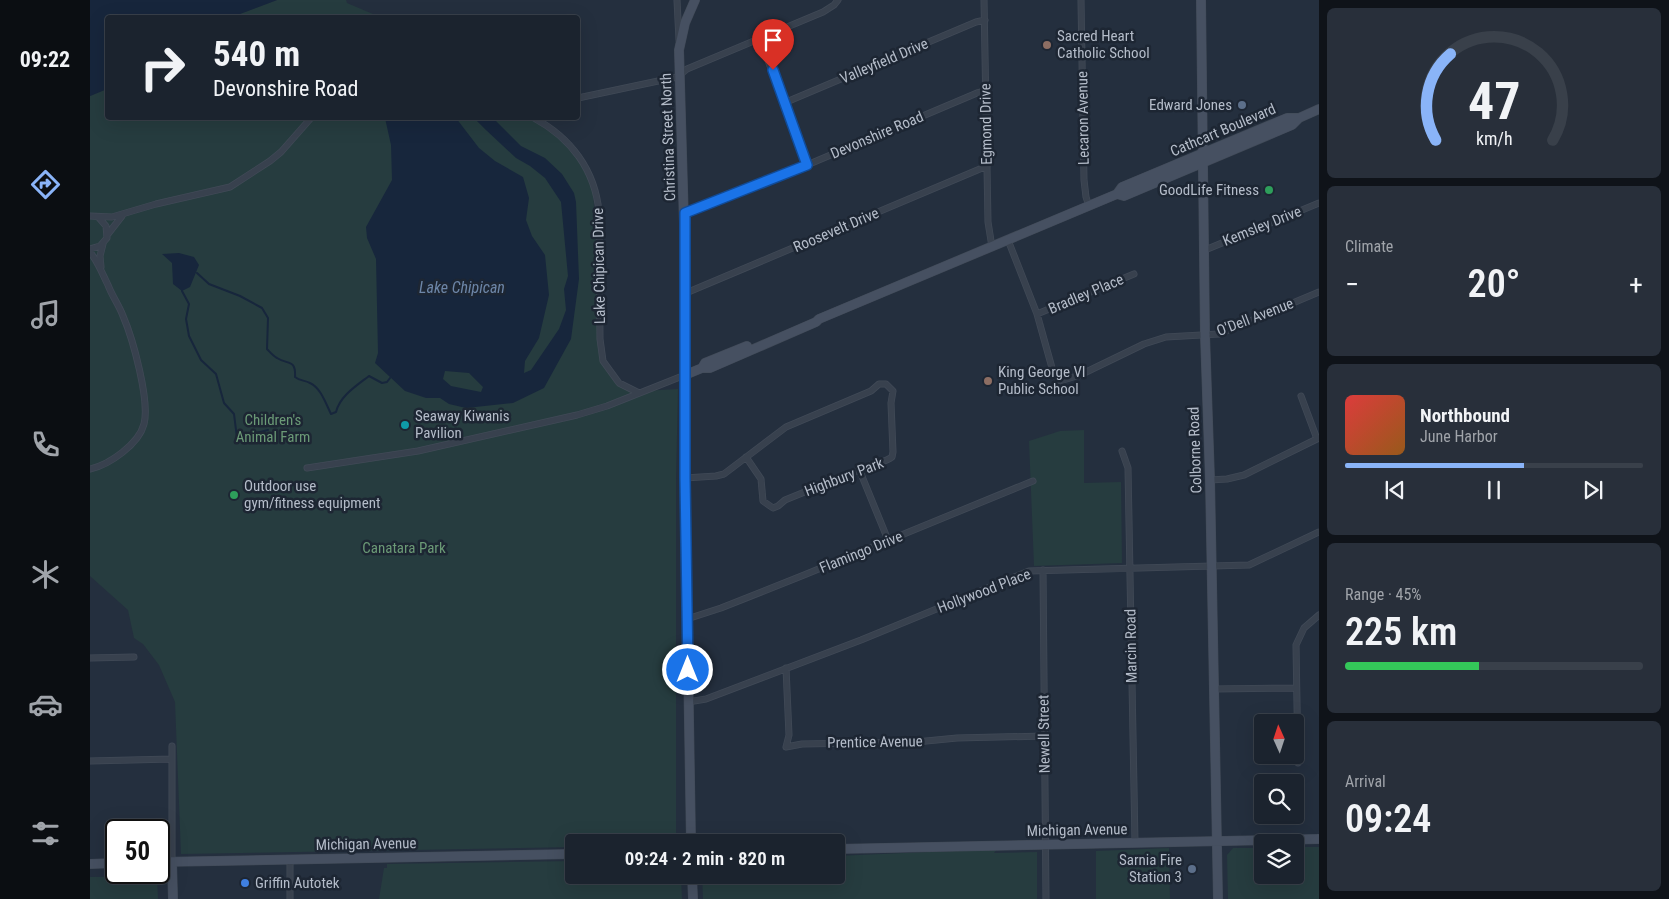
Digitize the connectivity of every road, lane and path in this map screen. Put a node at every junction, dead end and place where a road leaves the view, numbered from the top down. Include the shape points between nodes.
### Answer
1 (677, 0) edge
2 (838, 0) edge
3 (984, 0) edge
4 (1081, 0) edge
5 (1201, 0) edge
6 (694, 1) edge
7 (985, 20) junction
8 (760, 39) junction
9 (679, 50) junction
10 (680, 75) junction
11 (986, 90) junction
12 (580, 98) edge
13 (784, 103) junction
14 (1319, 109) edge
15 (309, 120) edge
16 (540, 120) edge
17 (1204, 158) junction
18 (807, 165) junction
19 (987, 166) junction
20 (1319, 203) edge
21 (1089, 206) junction
22 (685, 213) junction
23 (123, 214) junction
24 (93, 217) edge
25 (108, 235) junction
26 (1008, 240) junction
27 (103, 244) junction
28 (992, 247) junction
29 (90, 250) edge
30 (1204, 250) junction
31 (101, 269) junction
32 (1134, 274) dead end
33 (1319, 292) edge
34 (686, 293) junction
35 (1037, 314) junction
36 (1205, 335) junction
37 (685, 375) junction
38 (639, 393) junction
39 (1301, 396) dead end
40 (1318, 438) edge
41 (1122, 450) dead end
42 (746, 457) junction
43 (307, 468) dead end
44 (90, 469) edge
45 (859, 470) junction
46 (685, 478) junction
47 (1210, 480) junction
48 (1033, 481) dead end
49 (1319, 532) edge
50 (888, 540) junction
51 (1212, 567) junction
52 (1130, 568) junction
53 (1043, 570) junction
54 (1319, 615) edge
55 (687, 619) junction
56 (134, 657) dead end
57 (90, 658) edge
58 (786, 668) junction
59 (1296, 688) junction
60 (1214, 689) junction
61 (688, 702) junction
62 (1297, 714) edge
63 (1044, 736) junction
64 (172, 746) dead end
65 (172, 759) junction
66 (90, 761) edge
67 (691, 834) edge
68 (1319, 839) edge
69 (1217, 841) junction
70 (1236, 841) junction
71 (1135, 843) junction
72 (1046, 845) junction
73 (845, 849) edge
74 (565, 854) edge
75 (290, 860) junction
76 (1217, 860) junction
77 (172, 862) junction
78 (105, 863) edge
79 (90, 864) edge
80 (692, 884) edge
81 (173, 899) edge
82 (290, 899) edge
83 (692, 899) edge
84 (1046, 899) edge
85 (1218, 899) edge

1 - 9 street, Christina Street North
2 - 8 street via 823,12
3 - 7 street, Egmond Drive
4 - 21 street, Lecaron Avenue via 1084,180
5 - 17 main road, Colborne Road
6 - 9 main road
7 - 11 street, Egmond Drive
7 - 13 street, Valleyfield Drive
8 - 10 street via 687,69
8 - 13 street
9 - 10 main road, Christina Street North
10 - 12 street via 674,79
10 - 22 main road, Christina Street North
11 - 18 street, Devonshire Road
11 - 19 street, Egmond Drive
13 - 18 street
14 - 17 main road, Cathcart Boulevard via 1290,126
15 - 23 street via 280,152 235,185
16 - 38 street, Lake Chipican Drive via 572,146 590,175 599,212 603,360 619,383
17 - 21 main road, Cathcart Boulevard via 1124,196 1117,194
17 - 30 main road, Colborne Road
18 - 22 street, Devonshire Road
19 - 28 street, Egmond Drive
19 - 34 street, Roosevelt Drive
20 - 30 street, Kemsley Drive
21 - 26 main road, Cathcart Boulevard
22 - 34 main road, Christina Street North
23 - 24 street
23 - 25 street
24 - 25 street via 106,225
25 - 27 street
26 - 28 main road, Cathcart Boulevard
26 - 35 street
27 - 29 street
27 - 31 street
28 - 37 main road, Cathcart Boulevard via 710,368
29 - 31 street
30 - 36 main road, Colborne Road
31 - 44 street via 127,326 146,410 144,426 132,444 112,459
32 - 35 street, Bradley Place
33 - 36 street, O'Dell Avenue via 1219,334
34 - 37 main road, Christina Street North
35 - 36 street, O'Dell Avenue via 1054,376 1060,381 1166,337
36 - 47 main road, Colborne Road
37 - 38 street
37 - 46 main road, Christina Street North
38 - 43 street via 577,415 433,448
39 - 40 street
40 - 47 street via 1244,475
41 - 52 street, Marcin Road via 1128,468
42 - 45 street, Highbury Park via 761,479 763,501 772,508
42 - 45 street, Highbury Park via 786,427 871,391 879,384 886,384 894,393 891,403 893,455 888,460
42 - 46 street, Highbury Park via 724,474
45 - 50 street
46 - 55 main road, Christina Street North
47 - 51 main road, Colborne Road
48 - 50 street, Flamingo Drive
49 - 51 street, Hollywood Place via 1253,564
50 - 55 street, Flamingo Drive
51 - 52 street, Hollywood Place
51 - 60 main road, Colborne Road
52 - 53 street, Hollywood Place
52 - 71 street, Marcin Road
53 - 58 street, Hollywood Place via 1025,573
53 - 63 street, Newell Street
54 - 59 street via 1304,628 1297,640
55 - 61 main road, Christina Street North
56 - 57 street
58 - 61 street, Hollywood Place via 706,699
58 - 63 street, Prentice Avenue via 789,735 786,747
59 - 60 street
59 - 62 street
60 - 69 main road, Colborne Road
61 - 67 main road, Christina Street North
63 - 72 street, Newell Street
64 - 65 street
65 - 66 street
65 - 77 street
68 - 70 main road, Michigan Avenue
69 - 70 main road, Michigan Avenue
69 - 71 main road, Michigan Avenue
69 - 76 main road, Colborne Road
70 - 76 main road via 1224,848
71 - 72 main road, Michigan Avenue
72 - 73 main road, Michigan Avenue
72 - 84 street, Newell Street
74 - 75 main road, Michigan Avenue
75 - 77 main road, Michigan Avenue
75 - 82 street
76 - 85 main road, Colborne Road
77 - 81 main road
78 - 79 main road
80 - 83 main road

